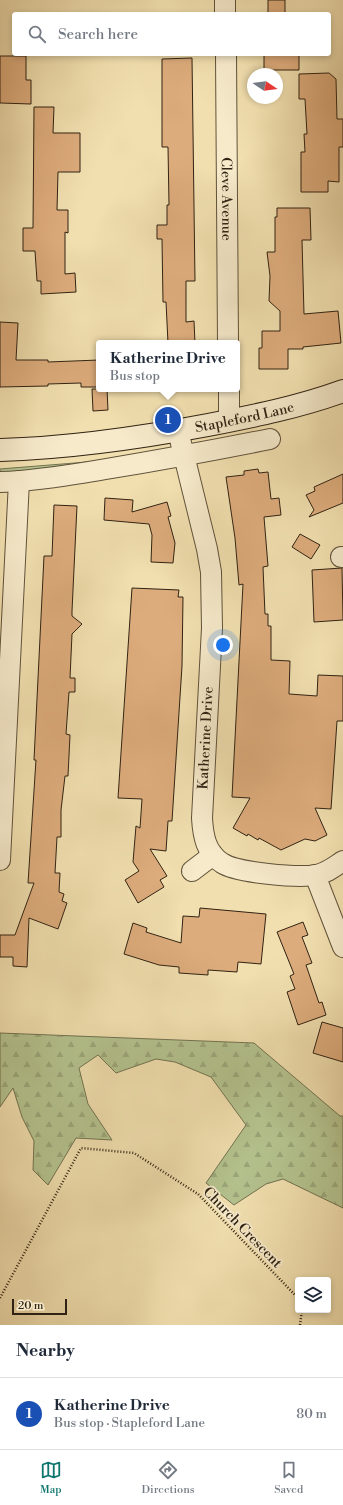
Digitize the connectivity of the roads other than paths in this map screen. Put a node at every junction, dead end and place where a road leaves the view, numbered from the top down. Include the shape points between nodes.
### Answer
1 (225, 0) edge
2 (225, 12) edge
3 (226, 56) edge
4 (228, 340) edge
5 (343, 391) edge
6 (229, 392) edge
7 (229, 421) junction
8 (178, 431) junction
9 (270, 439) dead end
10 (0, 450) edge
11 (183, 457) junction
12 (10, 482) edge
13 (213, 855) junction
14 (0, 860) edge
15 (343, 861) edge
16 (192, 871) dead end
17 (315, 875) junction
18 (343, 947) edge

1 - 2 street
3 - 4 street, Cleve Avenue
5 - 7 main road, Stapleford Lane via 271,413
6 - 7 street
7 - 8 main road, Stapleford Lane
8 - 10 main road, Stapleford Lane via 74,446
8 - 11 street, Katherine Drive
9 - 11 street, Stapleford Lane
11 - 12 street, Stapleford Lane
11 - 13 street, Katherine Drive via 208,549 211,572 212,628 202,818 207,846
12 - 14 street
13 - 16 street
13 - 17 street via 235,870
15 - 17 street via 328,872
17 - 18 street

